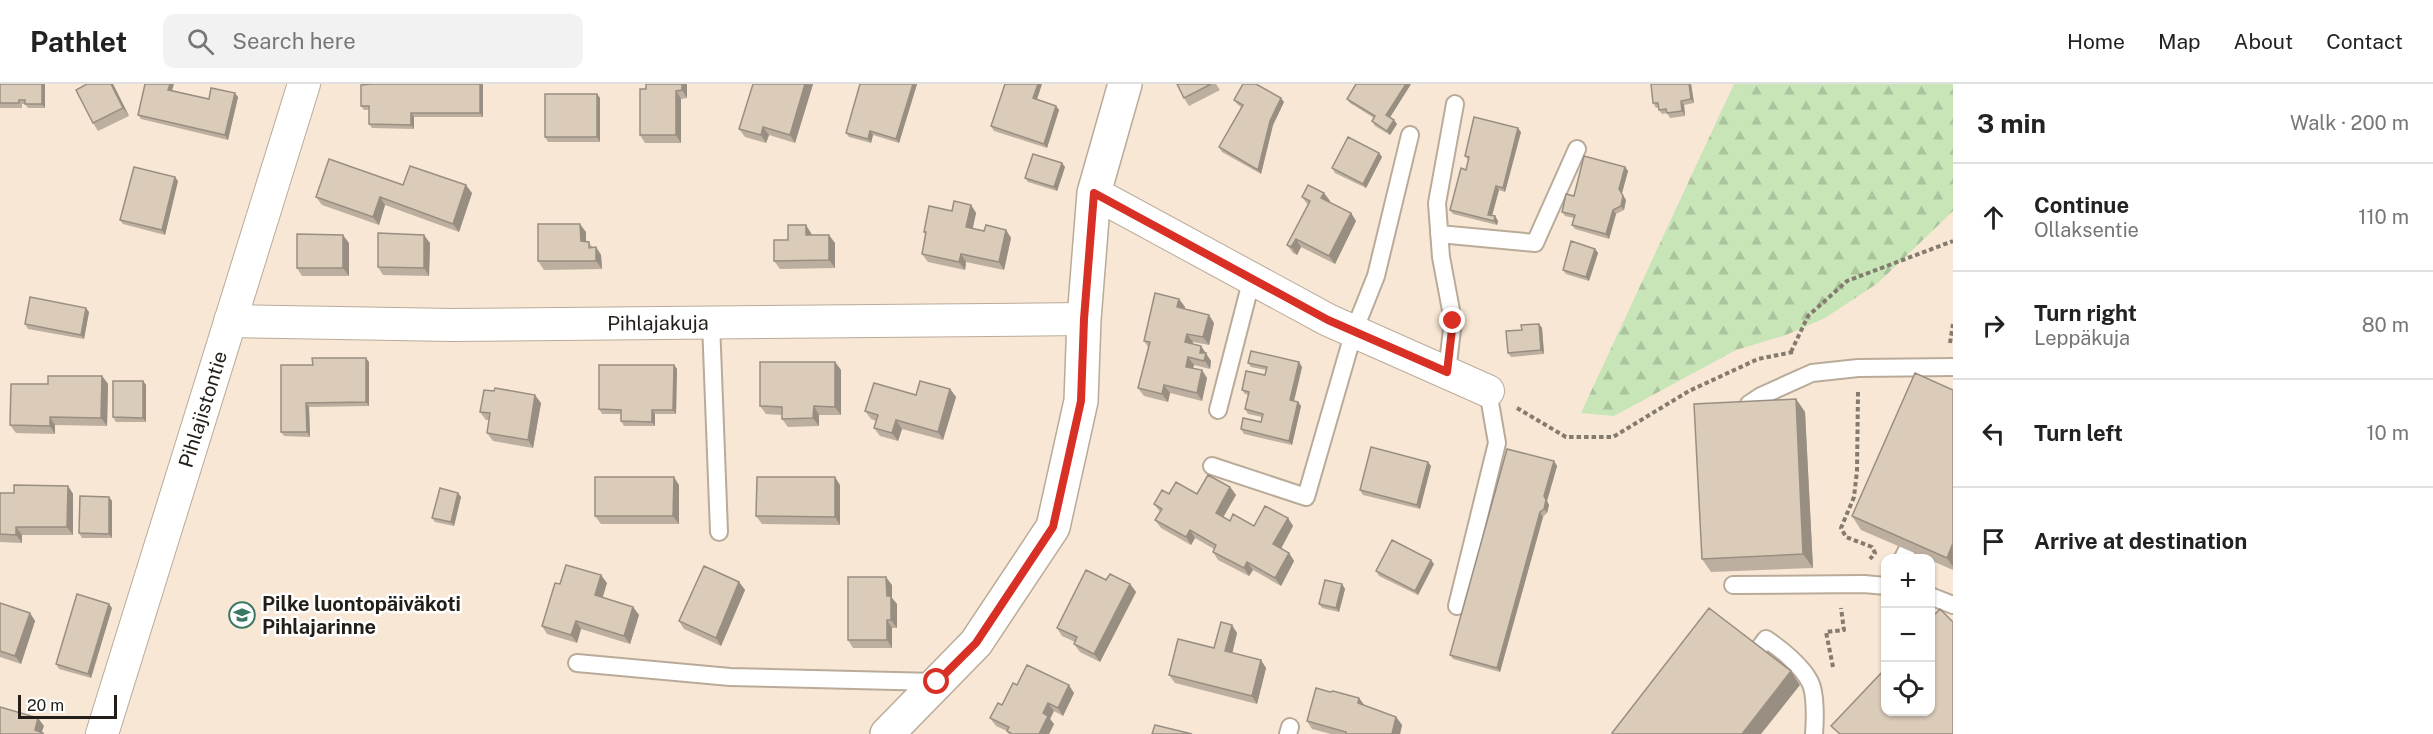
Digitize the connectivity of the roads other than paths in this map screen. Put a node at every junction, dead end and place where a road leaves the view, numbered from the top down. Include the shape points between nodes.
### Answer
1 (304, 84) edge
2 (1125, 84) edge
3 (1455, 104) dead end
4 (1410, 135) dead end
5 (1577, 149) dead end
6 (1094, 193) junction
7 (1439, 234) junction
8 (1252, 279) junction
9 (1084, 319) junction
10 (230, 321) junction
11 (711, 322) junction
12 (1354, 331) junction
13 (1953, 367) edge
14 (1447, 372) junction
15 (1488, 391) joint
16 (1218, 410) dead end
17 (1749, 415) edge
18 (1212, 466) dead end
19 (719, 532) dead end
20 (1733, 585) dead end
21 (1881, 586) edge
22 (1935, 598) edge
23 (1953, 604) edge
24 (1457, 606) dead end
25 (1757, 651) edge
26 (577, 663) dead end
27 (937, 682) junction
28 (102, 734) edge
29 (886, 734) edge
30 (1814, 734) edge

1 - 10 street, Pihlajistontie
2 - 6 street
3 - 7 lane via 1437,203
4 - 12 lane via 1376,276
5 - 7 lane via 1535,243
6 - 8 street
6 - 9 street
7 - 14 lane via 1453,321
8 - 12 street
8 - 16 lane
9 - 11 street, Pihlajakuja
9 - 27 street via 1081,401 1053,527 976,643
10 - 11 street, Pihlajakuja via 452,325
10 - 28 street, Pihlajistontie
11 - 19 lane
12 - 14 street
12 - 18 lane via 1306,497
13 - 17 lane via 1858,368 1812,373 1761,396 1749,404
14 - 15 street
15 - 24 lane via 1497,443
20 - 21 lane
22 - 23 lane
25 - 30 lane via 1766,639 1784,652 1811,683
26 - 27 lane via 730,677
27 - 29 street

